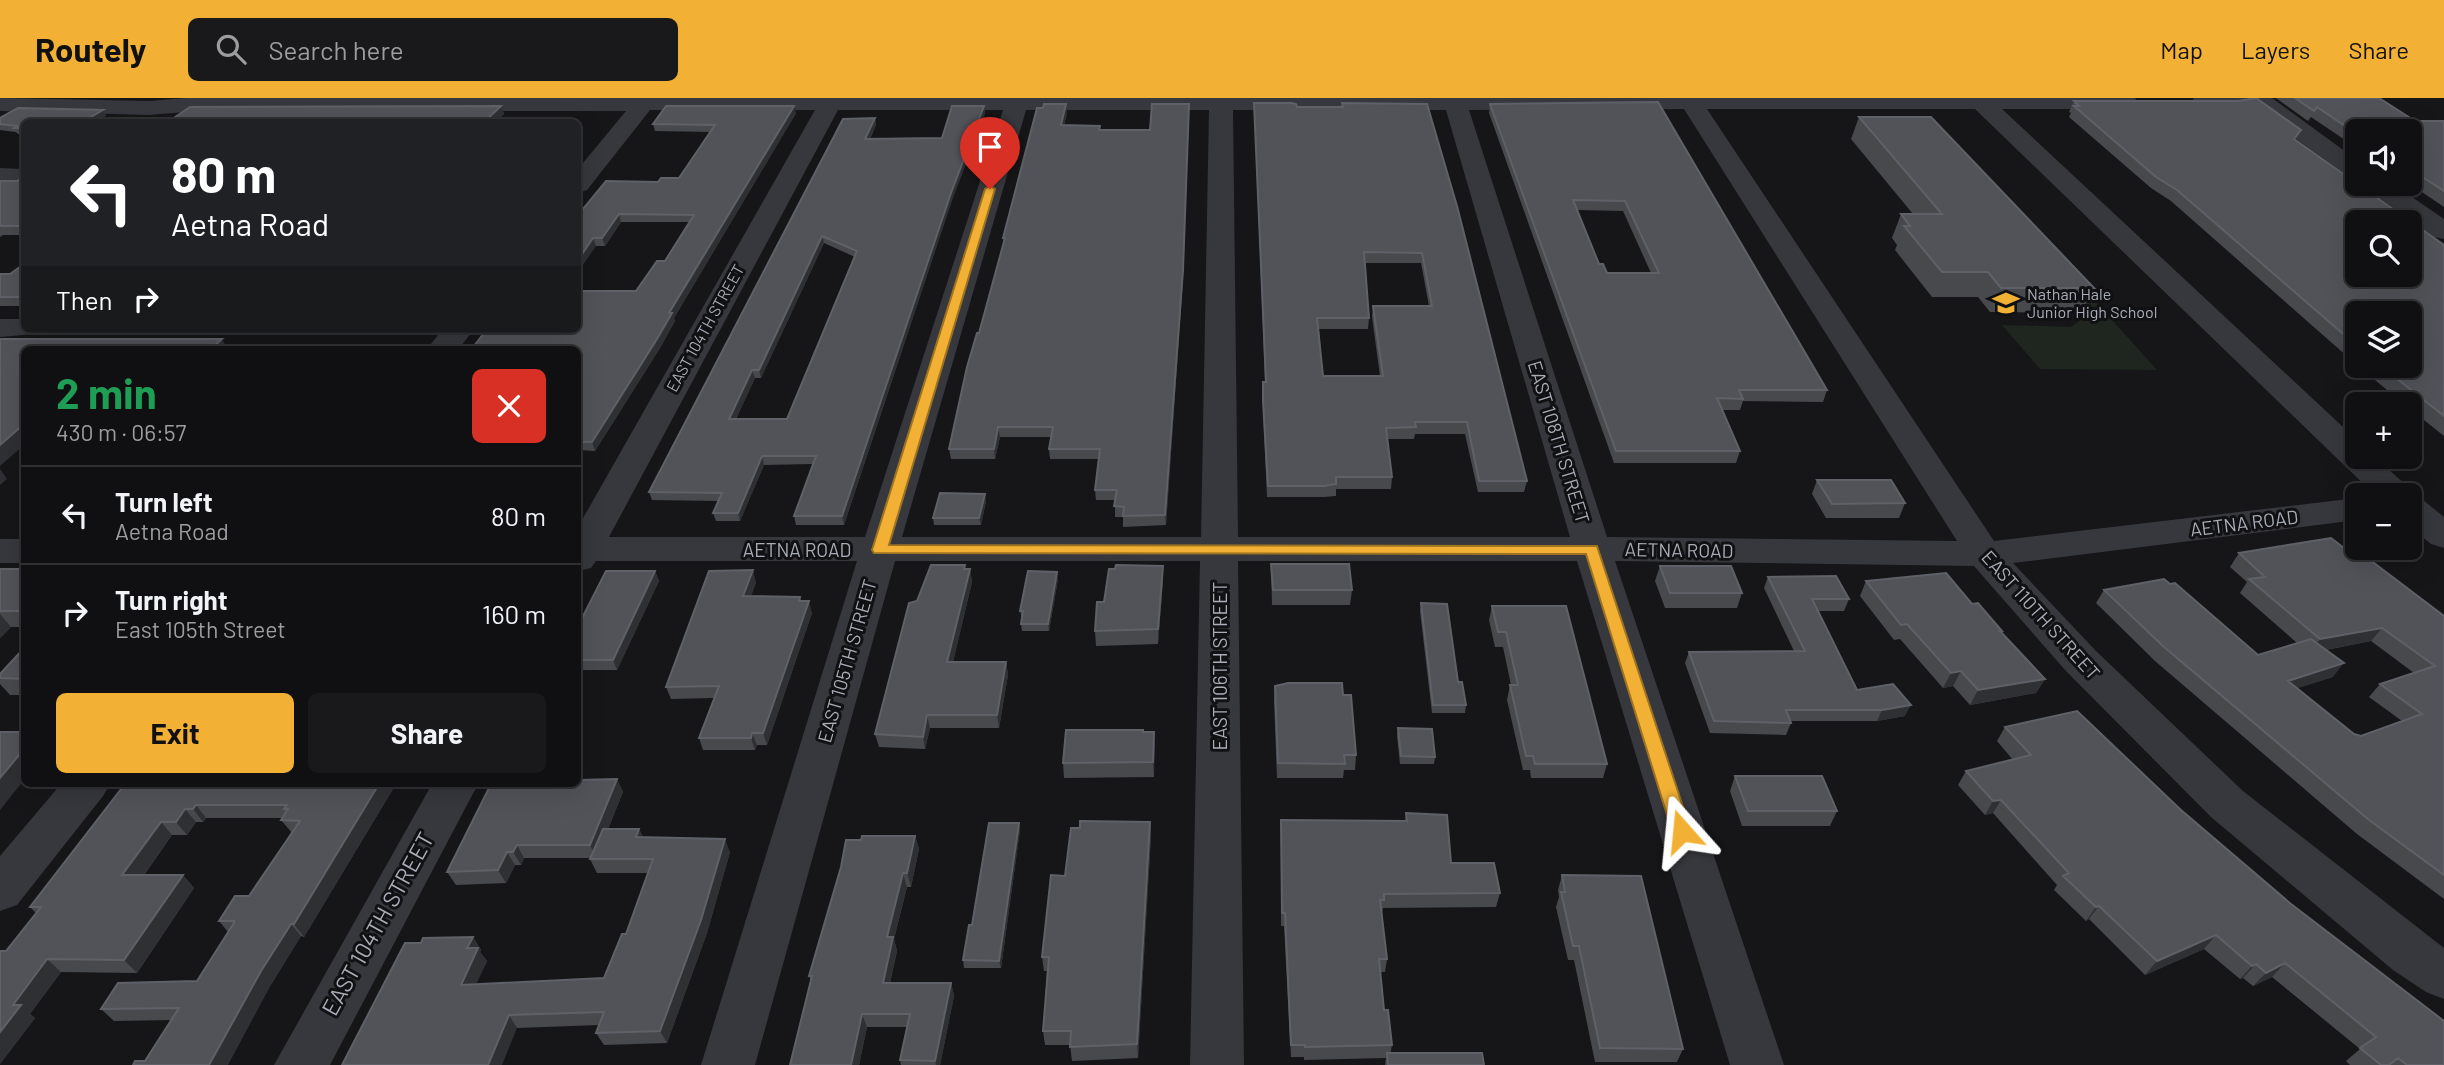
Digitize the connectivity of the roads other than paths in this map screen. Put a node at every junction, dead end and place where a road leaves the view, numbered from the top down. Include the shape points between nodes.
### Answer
1 (2257, 98) edge
2 (646, 100) edge
3 (832, 100) edge
4 (1017, 100) edge
5 (1221, 100) edge
6 (1455, 100) edge
7 (1689, 100) edge
8 (1979, 100) edge
9 (2152, 102) edge
10 (2179, 102) edge
11 (0, 104) edge
12 (2345, 162) edge
13 (0, 176) edge
14 (21, 177) edge
15 (581, 181) edge
16 (2393, 196) edge
17 (2444, 231) edge
18 (0, 328) edge
19 (21, 328) edge
20 (2382, 483) edge
21 (2345, 510) edge
22 (2422, 518) edge
23 (2444, 536) edge
24 (581, 548) edge
25 (1592, 549) junction
26 (879, 550) junction
27 (1220, 550) junction
28 (0, 551) edge
29 (21, 551) edge
30 (581, 552) edge
31 (1984, 554) junction
32 (85, 787) edge
33 (453, 787) edge
34 (0, 891) edge
35 (2444, 976) edge
36 (302, 1065) edge
37 (728, 1065) edge
38 (1217, 1065) edge
39 (1757, 1065) edge

1 - 10 street
1 - 12 street
2 - 3 street
2 - 11 street via 149,108
2 - 15 street
3 - 4 street
3 - 24 street, EAST 104TH STREET
4 - 5 street
4 - 26 street, EAST 105TH STREET
5 - 6 street
5 - 27 street, EAST 106TH STREET
6 - 7 street
6 - 25 street, EAST 108TH STREET
7 - 8 street
7 - 31 street, EAST 110TH STREET
8 - 9 street
8 - 20 street
13 - 14 street
16 - 17 street
18 - 19 street
21 - 31 street, AETNA ROAD
22 - 23 street
25 - 27 street, AETNA ROAD
25 - 31 street, AETNA ROAD
25 - 39 street, EAST 108TH STREET
26 - 27 street, AETNA ROAD
26 - 30 street, AETNA ROAD
26 - 37 street, EAST 105TH STREET
27 - 38 street, EAST 106TH STREET
28 - 29 street
31 - 35 street, EAST 110TH STREET via 2081,661 2227,804
32 - 34 street
33 - 36 street, EAST 104TH STREET

